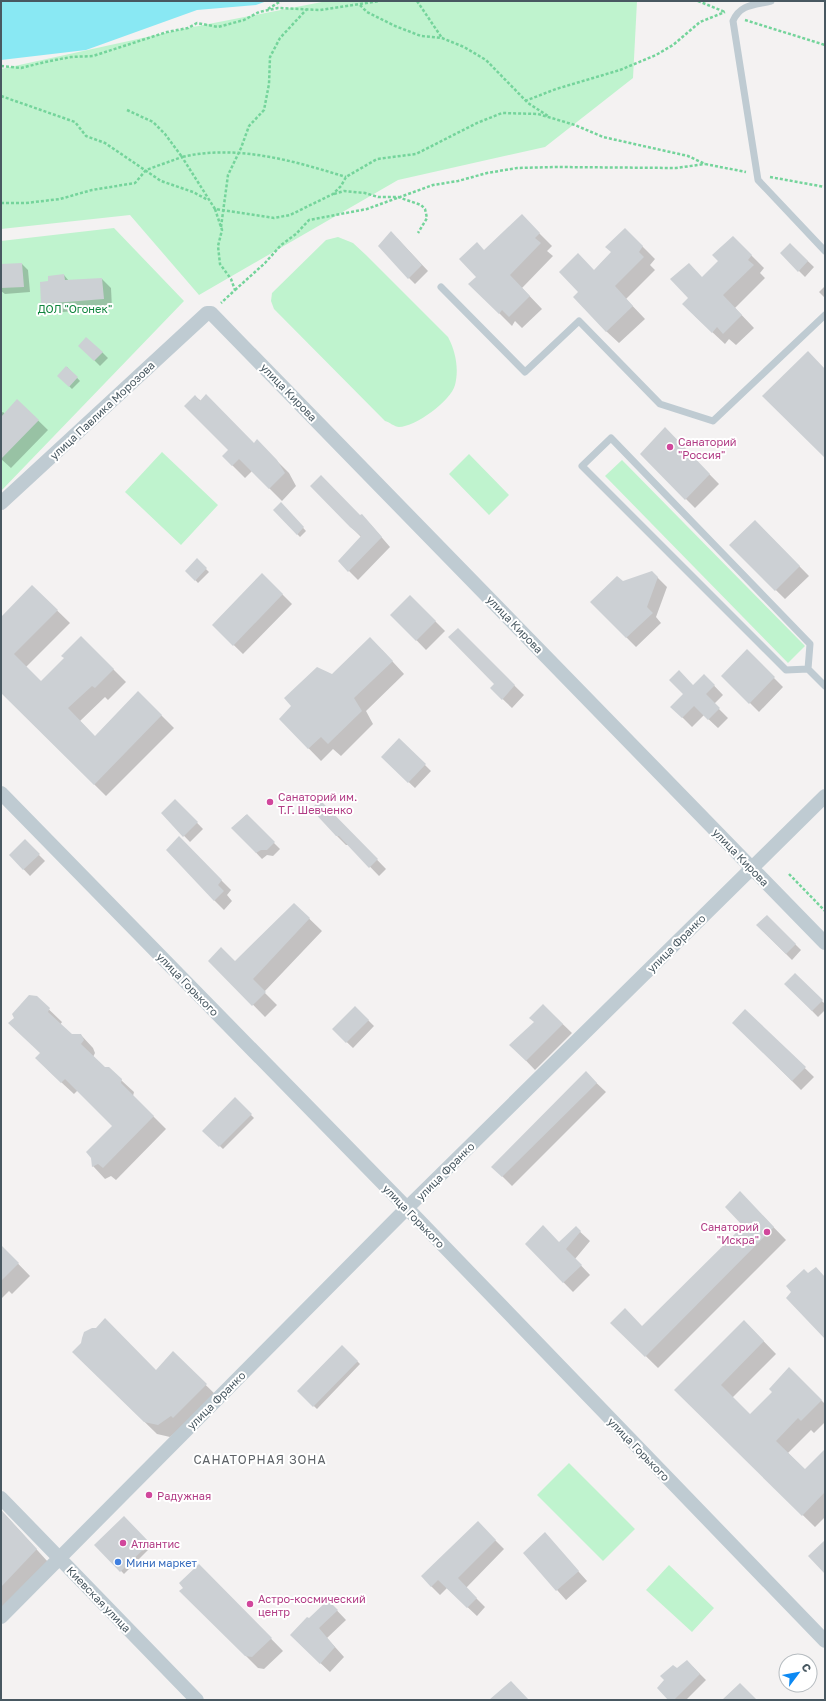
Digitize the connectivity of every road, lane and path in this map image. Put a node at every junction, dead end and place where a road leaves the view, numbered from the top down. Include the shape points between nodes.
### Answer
1 (281, 1) edge
2 (379, 1) edge
3 (417, 1) edge
4 (698, 1) edge
5 (771, 1) edge
6 (359, 4) junction
7 (306, 9) junction
8 (266, 10) junction
9 (725, 12) junction
10 (735, 15) junction
11 (442, 38) junction
12 (825, 45) edge
13 (1, 66) edge
14 (1, 96) edge
15 (526, 101) junction
16 (126, 110) dead end
17 (551, 118) junction
18 (239, 152) junction
19 (182, 157) junction
20 (705, 164) junction
21 (146, 170) junction
22 (758, 175) junction
23 (346, 177) junction
24 (825, 187) edge
25 (333, 194) junction
26 (398, 197) junction
27 (209, 201) junction
28 (1, 203) edge
29 (215, 210) junction
30 (223, 210) junction
31 (221, 227) junction
32 (418, 233) dead end
33 (825, 251) edge
34 (441, 287) dead end
35 (235, 290) junction
36 (208, 315) junction
37 (825, 315) edge
38 (1, 503) edge
39 (808, 670) junction
40 (825, 686) edge
41 (1, 793) edge
42 (825, 796) edge
43 (752, 869) junction
44 (789, 874) dead end
45 (825, 911) edge
46 (825, 943) edge
47 (407, 1208) junction
48 (1, 1498) edge
49 (59, 1558) junction
50 (1, 1617) edge
51 (825, 1641) edge
52 (197, 1700) edge

1 - 8 path
2 - 6 path
3 - 11 path
4 - 9 path
5 - 10 lane via 748,6
6 - 7 path via 320,10
6 - 11 path via 367,12 395,26 421,36
7 - 8 path
7 - 18 path via 280,38 270,57 269,84 264,110 249,126
8 - 13 path via 244,20 218,27 197,23 188,28 167,32 93,56 64,58 21,68
9 - 10 path
9 - 15 path via 700,22 673,45 656,55 620,70 556,89
10 - 12 path
10 - 22 lane via 733,21
11 - 15 path via 486,60
14 - 21 path via 75,122 86,136 105,143
15 - 17 path
16 - 19 path via 153,122
17 - 20 path via 603,137 688,156
17 - 23 path via 538,114 502,113 416,154 377,160
18 - 19 path via 199,153
18 - 23 path via 283,160
18 - 30 path via 228,175
19 - 21 path
19 - 27 path
20 - 22 path
20 - 26 path via 676,168 517,168 433,185
21 - 27 path via 161,181 193,192
21 - 28 path via 135,183 92,190 60,199
22 - 24 path
22 - 33 lane via 758,180
23 - 25 path
25 - 26 path via 344,191 378,197
25 - 30 path via 290,215 274,218
26 - 32 path via 421,205 425,209 427,218
26 - 35 path via 367,209 309,220
27 - 29 path
29 - 30 path
29 - 31 path
30 - 31 path
31 - 35 path via 218,246 220,264 231,279
34 - 37 lane via 525,372 579,321 660,404 713,421
35 - 36 path
36 - 38 street, улица Павлика Морозова
36 - 43 street, улица Кирова
39 - 39 lane via 810,644 611,438 582,466 786,670
39 - 40 lane
41 - 47 street, улица Горького
42 - 43 street, улица Франко
43 - 46 street, улица Кирова
43 - 47 street, улица Франко
44 - 45 path
47 - 49 street, улица Франко
47 - 51 street, улица Горького
48 - 49 street, Киевская улица
49 - 50 street, улица Франко
49 - 52 street, Киевская улица

